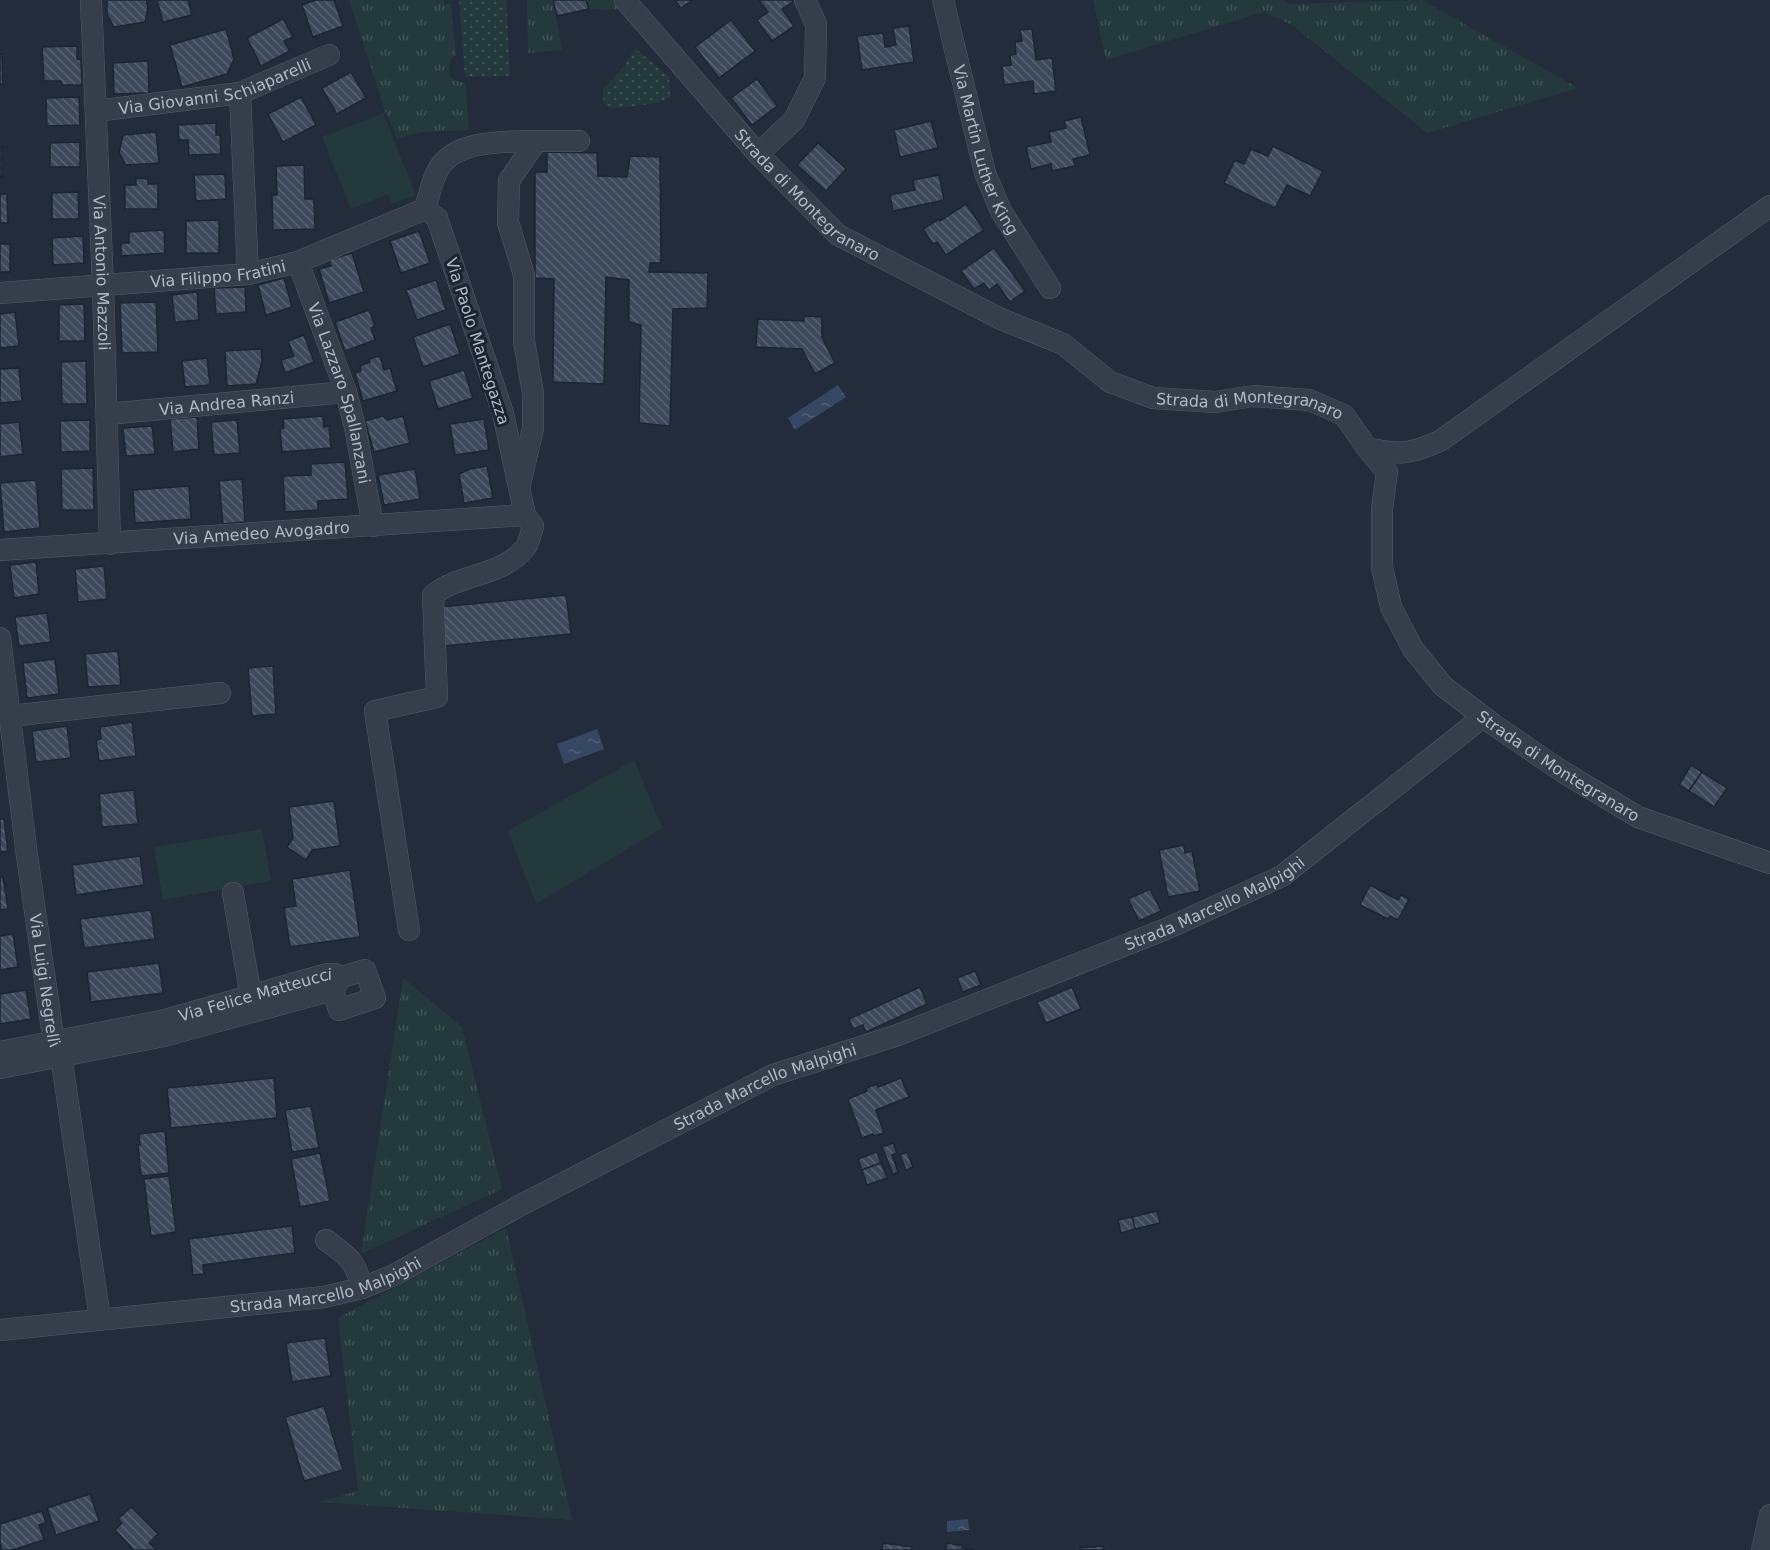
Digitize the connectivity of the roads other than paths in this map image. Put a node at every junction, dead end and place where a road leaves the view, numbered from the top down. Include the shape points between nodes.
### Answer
1 (91, 0) edge
2 (625, 0) edge
3 (805, 0) edge
4 (943, 0) edge
5 (329, 55) dead end
6 (240, 93) junction
7 (96, 111) junction
8 (537, 141) junction
9 (579, 141) dead end
10 (758, 154) junction
11 (1770, 206) edge
12 (425, 209) junction
13 (298, 262) junction
14 (248, 274) junction
15 (103, 286) junction
16 (1050, 288) dead end
17 (0, 293) edge
18 (345, 392) junction
19 (107, 414) junction
20 (1366, 448) junction
21 (519, 487) junction
22 (525, 515) junction
23 (373, 525) junction
24 (111, 544) junction
25 (0, 550) edge
26 (0, 638) edge
27 (220, 693) dead end
28 (10, 716) junction
29 (1483, 717) junction
30 (1770, 863) edge
31 (233, 893) dead end
32 (409, 930) dead end
33 (251, 997) junction
34 (57, 1049) junction
35 (0, 1052) edge
36 (0, 1068) edge
37 (326, 1240) dead end
38 (362, 1288) junction
39 (100, 1319) junction
40 (0, 1330) edge
41 (1770, 1515) edge
42 (1762, 1550) edge

1 - 7 street, Via Antonio Mazzoli
2 - 10 street, Strada di Montegranaro
3 - 10 street via 816,24 815,78 794,120
4 - 16 street, Via Martin Luther King via 985,173 1001,211
5 - 6 street, Via Giovanni Schiaparelli
6 - 7 street, Via Giovanni Schiaparelli
6 - 14 street
7 - 15 street, Via Antonio Mazzoli
8 - 9 street
8 - 12 street via 493,142 458,151 439,167
8 - 21 street via 509,181 508,222 524,275 524,341 533,393 533,429
10 - 20 street, Strada di Montegranaro via 838,235 1001,319 1063,344 1110,382 1153,398 1215,402 1254,396 1309,400 1344,415
11 - 20 street via 1440,441 1416,452
12 - 13 street, Via Filippo Fratini
12 - 21 street, Via Paolo Mantegazza via 437,218 486,360 503,413
13 - 14 street, Via Filippo Fratini
13 - 18 street, Via Lazzaro Spallanzani
14 - 15 street, Via Filippo Fratini
15 - 17 street, Via Filippo Fratini
15 - 19 street, Via Antonio Mazzoli
18 - 19 street, Via Andrea Ranzi
18 - 23 street, Via Lazzaro Spallanzani
19 - 24 street, Via Antonio Mazzoli
20 - 29 street, Strada di Montegranaro via 1387,472 1382,509 1382,567 1391,607 1413,649 1443,686
21 - 22 street, Via Paolo Mantegazza
22 - 23 street, Via Amedeo Avogadro
22 - 32 street, Via Paolo Mantegazza via 533,526 526,547 506,565 443,586 432,595 437,698 375,711
23 - 24 street, Via Amedeo Avogadro
24 - 25 street, Via Amedeo Avogadro
26 - 28 street, Via Luigi Negrelli
27 - 28 street
28 - 34 street, Via Luigi Negrelli
29 - 30 street, Strada di Montegranaro via 1638,817
29 - 38 street, Strada Marcello Malpighi via 1282,876 1166,929 898,1035 773,1075 394,1275
31 - 33 street
33 - 34 street, Via Felice Matteucci
33 - 34 street, Via Felice Matteucci via 333,981 165,1036
34 - 35 street, Via Felice Matteucci
34 - 36 street, Via Felice Matteucci
34 - 39 street, Via Luigi Negrelli
37 - 38 street via 357,1268
38 - 39 street, Strada Marcello Malpighi via 324,1297
39 - 40 street, Strada Marcello Malpighi
41 - 42 street

